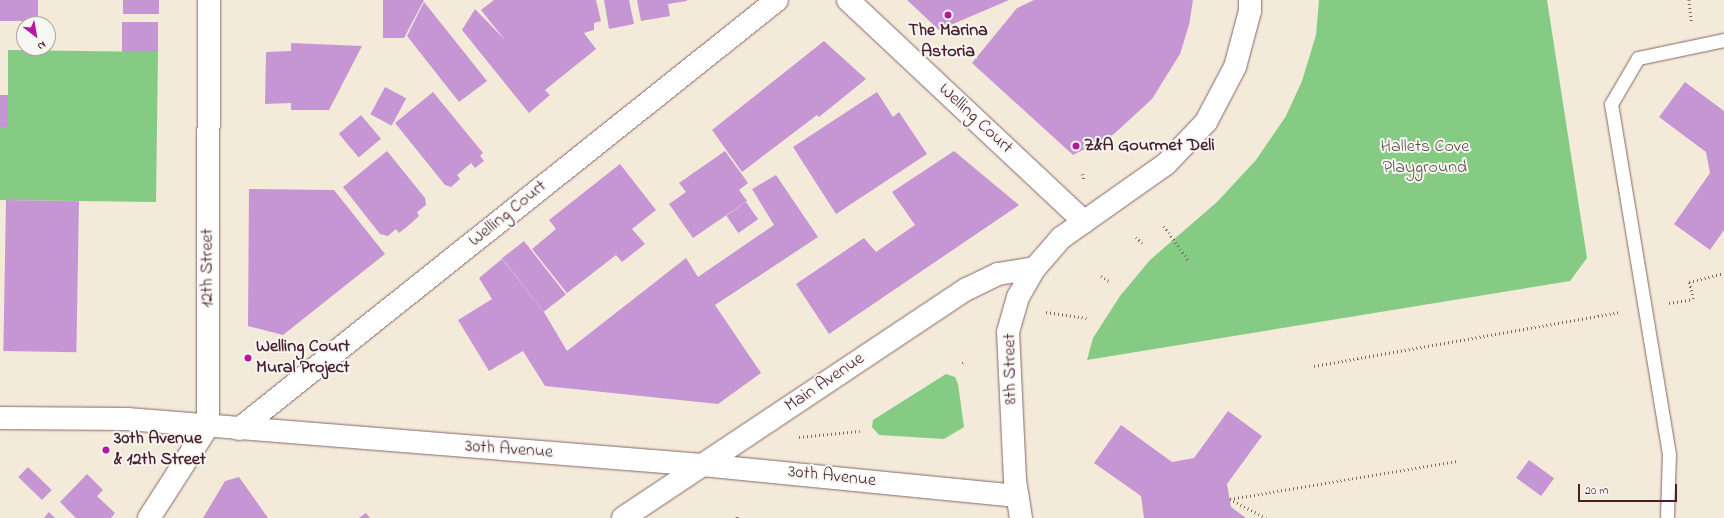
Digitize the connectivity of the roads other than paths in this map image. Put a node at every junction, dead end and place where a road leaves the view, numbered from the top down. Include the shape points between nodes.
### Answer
1 (209, 0) edge
2 (777, 0) edge
3 (848, 0) edge
4 (1250, 0) edge
5 (1724, 40) edge
6 (1084, 222) junction
7 (1035, 268) junction
8 (0, 418) edge
9 (208, 426) junction
10 (239, 429) junction
11 (702, 465) junction
12 (1017, 496) junction
13 (1667, 516) dead end
14 (148, 518) edge
15 (623, 518) edge
16 (1021, 518) edge

1 - 9 street, 12th Street
2 - 10 street, Welling Court
3 - 6 street, Welling Court
4 - 6 street, 8th Street via 1250,11 1235,67 1206,122 1166,164
5 - 13 lane via 1638,58 1611,104 1669,454
6 - 7 street, 8th Street via 1061,238
7 - 11 street, Main Avenue via 998,274 967,289
7 - 12 street, 8th Street via 1018,296 1008,332
8 - 9 street, 30th Avenue via 127,419
9 - 10 street, 30th Avenue
9 - 14 street
10 - 11 street, 30th Avenue
11 - 12 street, 30th Avenue
11 - 15 street, Main Avenue
12 - 16 street, 8th Street

